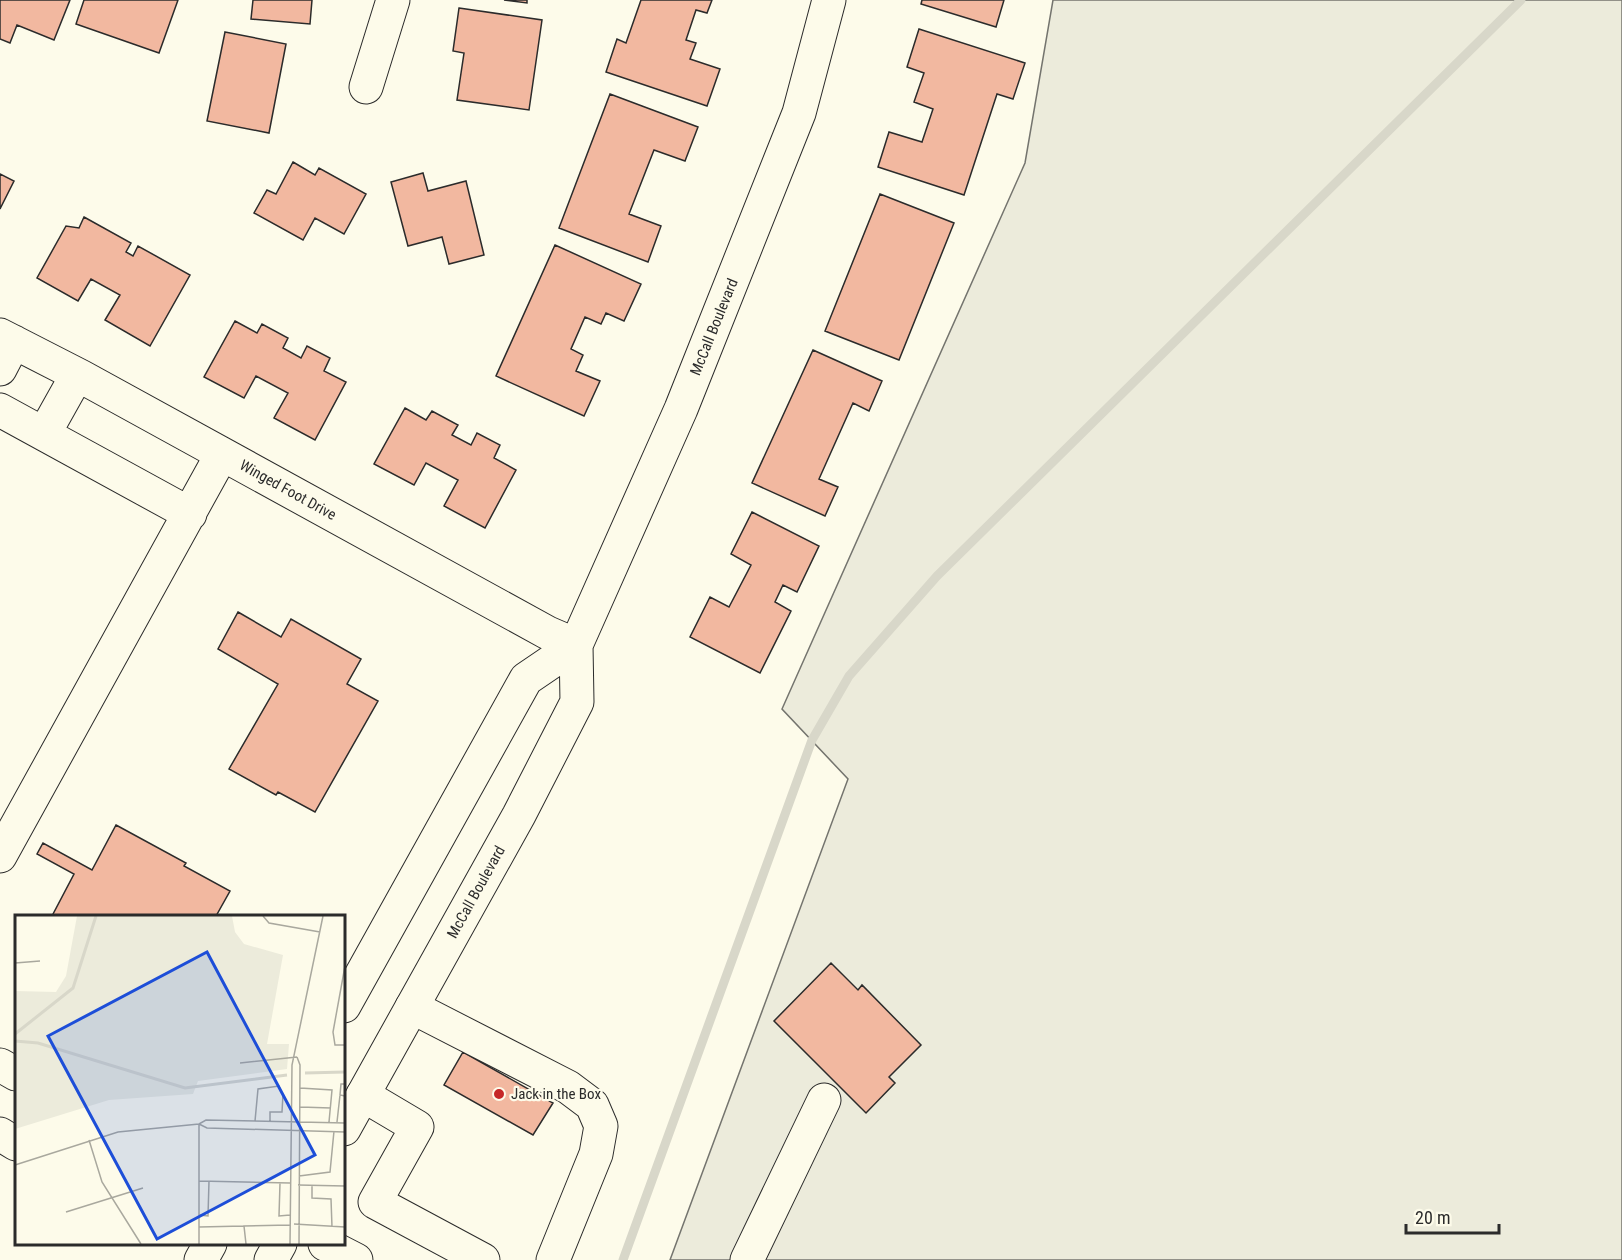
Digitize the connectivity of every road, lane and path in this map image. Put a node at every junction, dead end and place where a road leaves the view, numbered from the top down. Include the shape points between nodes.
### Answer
1 (393, 0) edge
2 (829, 0) edge
3 (366, 87) dead end
4 (5, 349) edge
5 (77, 375) junction
6 (0, 410) edge
7 (45, 434) junction
8 (222, 454) junction
9 (190, 514) junction
10 (576, 645) junction
11 (0, 856) edge
12 (345, 1004) edge
13 (412, 1007) junction
14 (0, 1065) edge
15 (15, 1073) edge
16 (363, 1095) junction
17 (824, 1100) dead end
18 (345, 1127) edge
19 (0, 1134) edge
20 (15, 1143) edge
21 (279, 1245) edge
22 (327, 1245) edge
23 (271, 1260) edge
24 (356, 1260) edge
25 (483, 1260) edge
26 (553, 1260) edge
27 (747, 1260) edge

1 - 3 main road
2 - 10 main road, McCall Boulevard via 799,114 681,409
4 - 5 main road, Winged Foot Drive
5 - 7 main road
5 - 8 main road, Winged Foot Drive
6 - 7 main road
7 - 9 main road
8 - 9 main road
8 - 10 main road, Winged Foot Drive
9 - 11 main road
10 - 12 main road via 526,679
10 - 13 main road, McCall Boulevard via 577,702
13 - 16 main road, McCall Boulevard
13 - 26 main road via 567,1087 592,1105 601,1126 596,1154
14 - 15 main road
16 - 18 main road, McCall Boulevard
16 - 25 main road via 417,1127 375,1202
17 - 27 main road
19 - 20 main road
21 - 23 main road
22 - 24 main road

